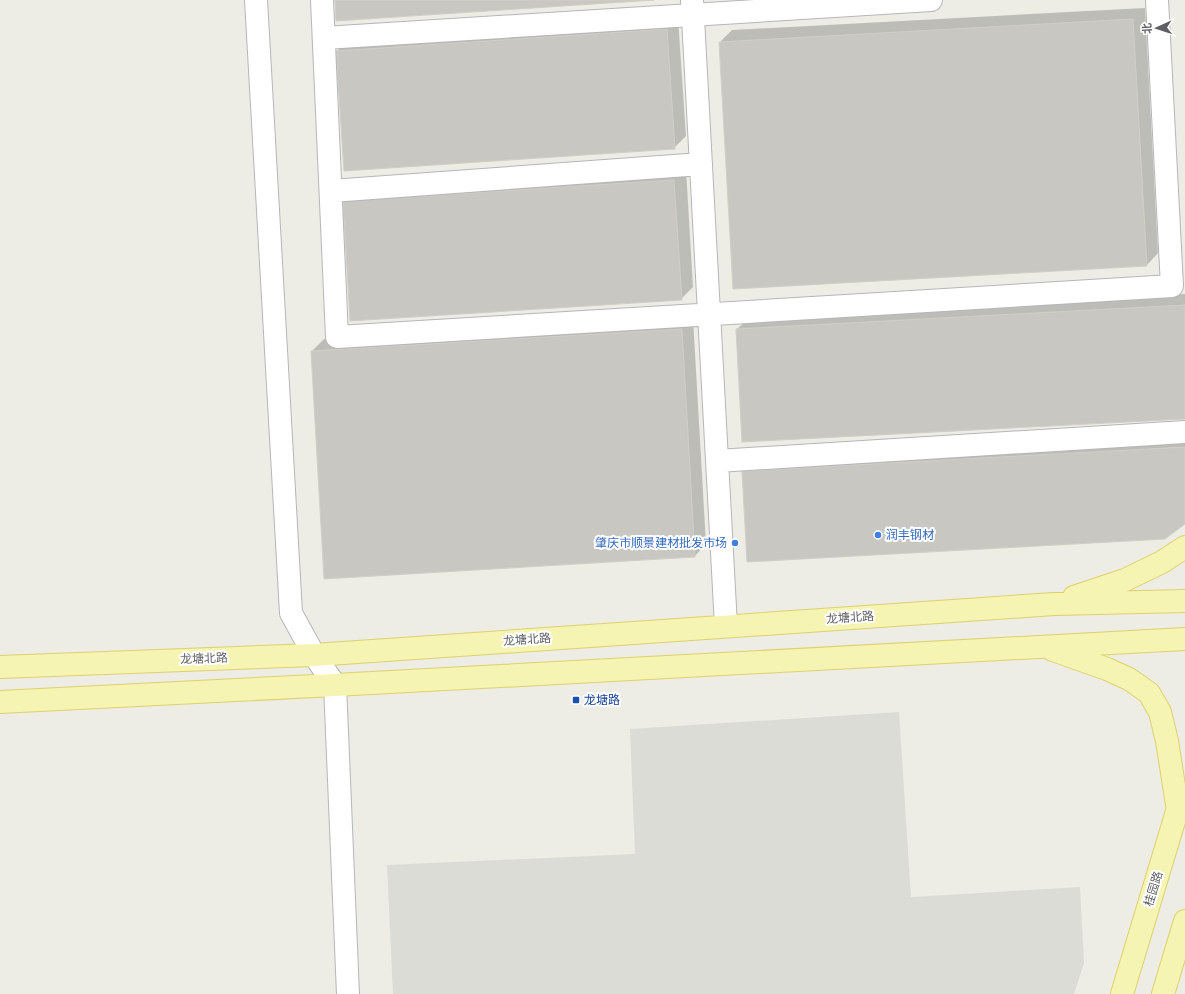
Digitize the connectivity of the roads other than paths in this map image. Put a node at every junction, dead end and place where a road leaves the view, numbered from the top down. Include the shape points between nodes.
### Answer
1 (256, 0) edge
2 (322, 0) edge
3 (931, 0) edge
4 (1157, 0) edge
5 (692, 8) edge
6 (324, 38) junction
7 (701, 164) junction
8 (331, 191) junction
9 (709, 314) junction
10 (1185, 432) edge
11 (717, 461) junction
12 (1185, 547) edge
13 (1185, 601) edge
14 (1054, 604) junction
15 (726, 626) junction
16 (1185, 639) edge
17 (1042, 646) junction
18 (314, 655) junction
19 (0, 667) edge
20 (335, 685) junction
21 (0, 702) edge
22 (1185, 785) edge
23 (1178, 811) junction
24 (1185, 921) edge
25 (348, 994) edge
26 (1122, 994) edge
27 (1163, 994) edge

1 - 18 street via 291,614
2 - 6 street
3 - 5 street
4 - 9 street via 1172,286
5 - 6 street
5 - 7 street
6 - 8 street
7 - 8 street
7 - 9 street
8 - 9 street via 337,337
9 - 11 street
10 - 11 street
11 - 15 street
12 - 14 main road via 1162,562 1125,580
13 - 14 main road
14 - 15 main road, 龙塘北路
15 - 18 main road, 龙塘北路
16 - 17 main road
17 - 20 main road
17 - 23 main road via 1107,669 1129,679 1149,693 1162,719
18 - 19 main road, 龙塘北路
18 - 20 street
20 - 21 main road
20 - 25 street
22 - 23 main road, 桂园路
23 - 26 main road, 桂园路
24 - 27 main road

